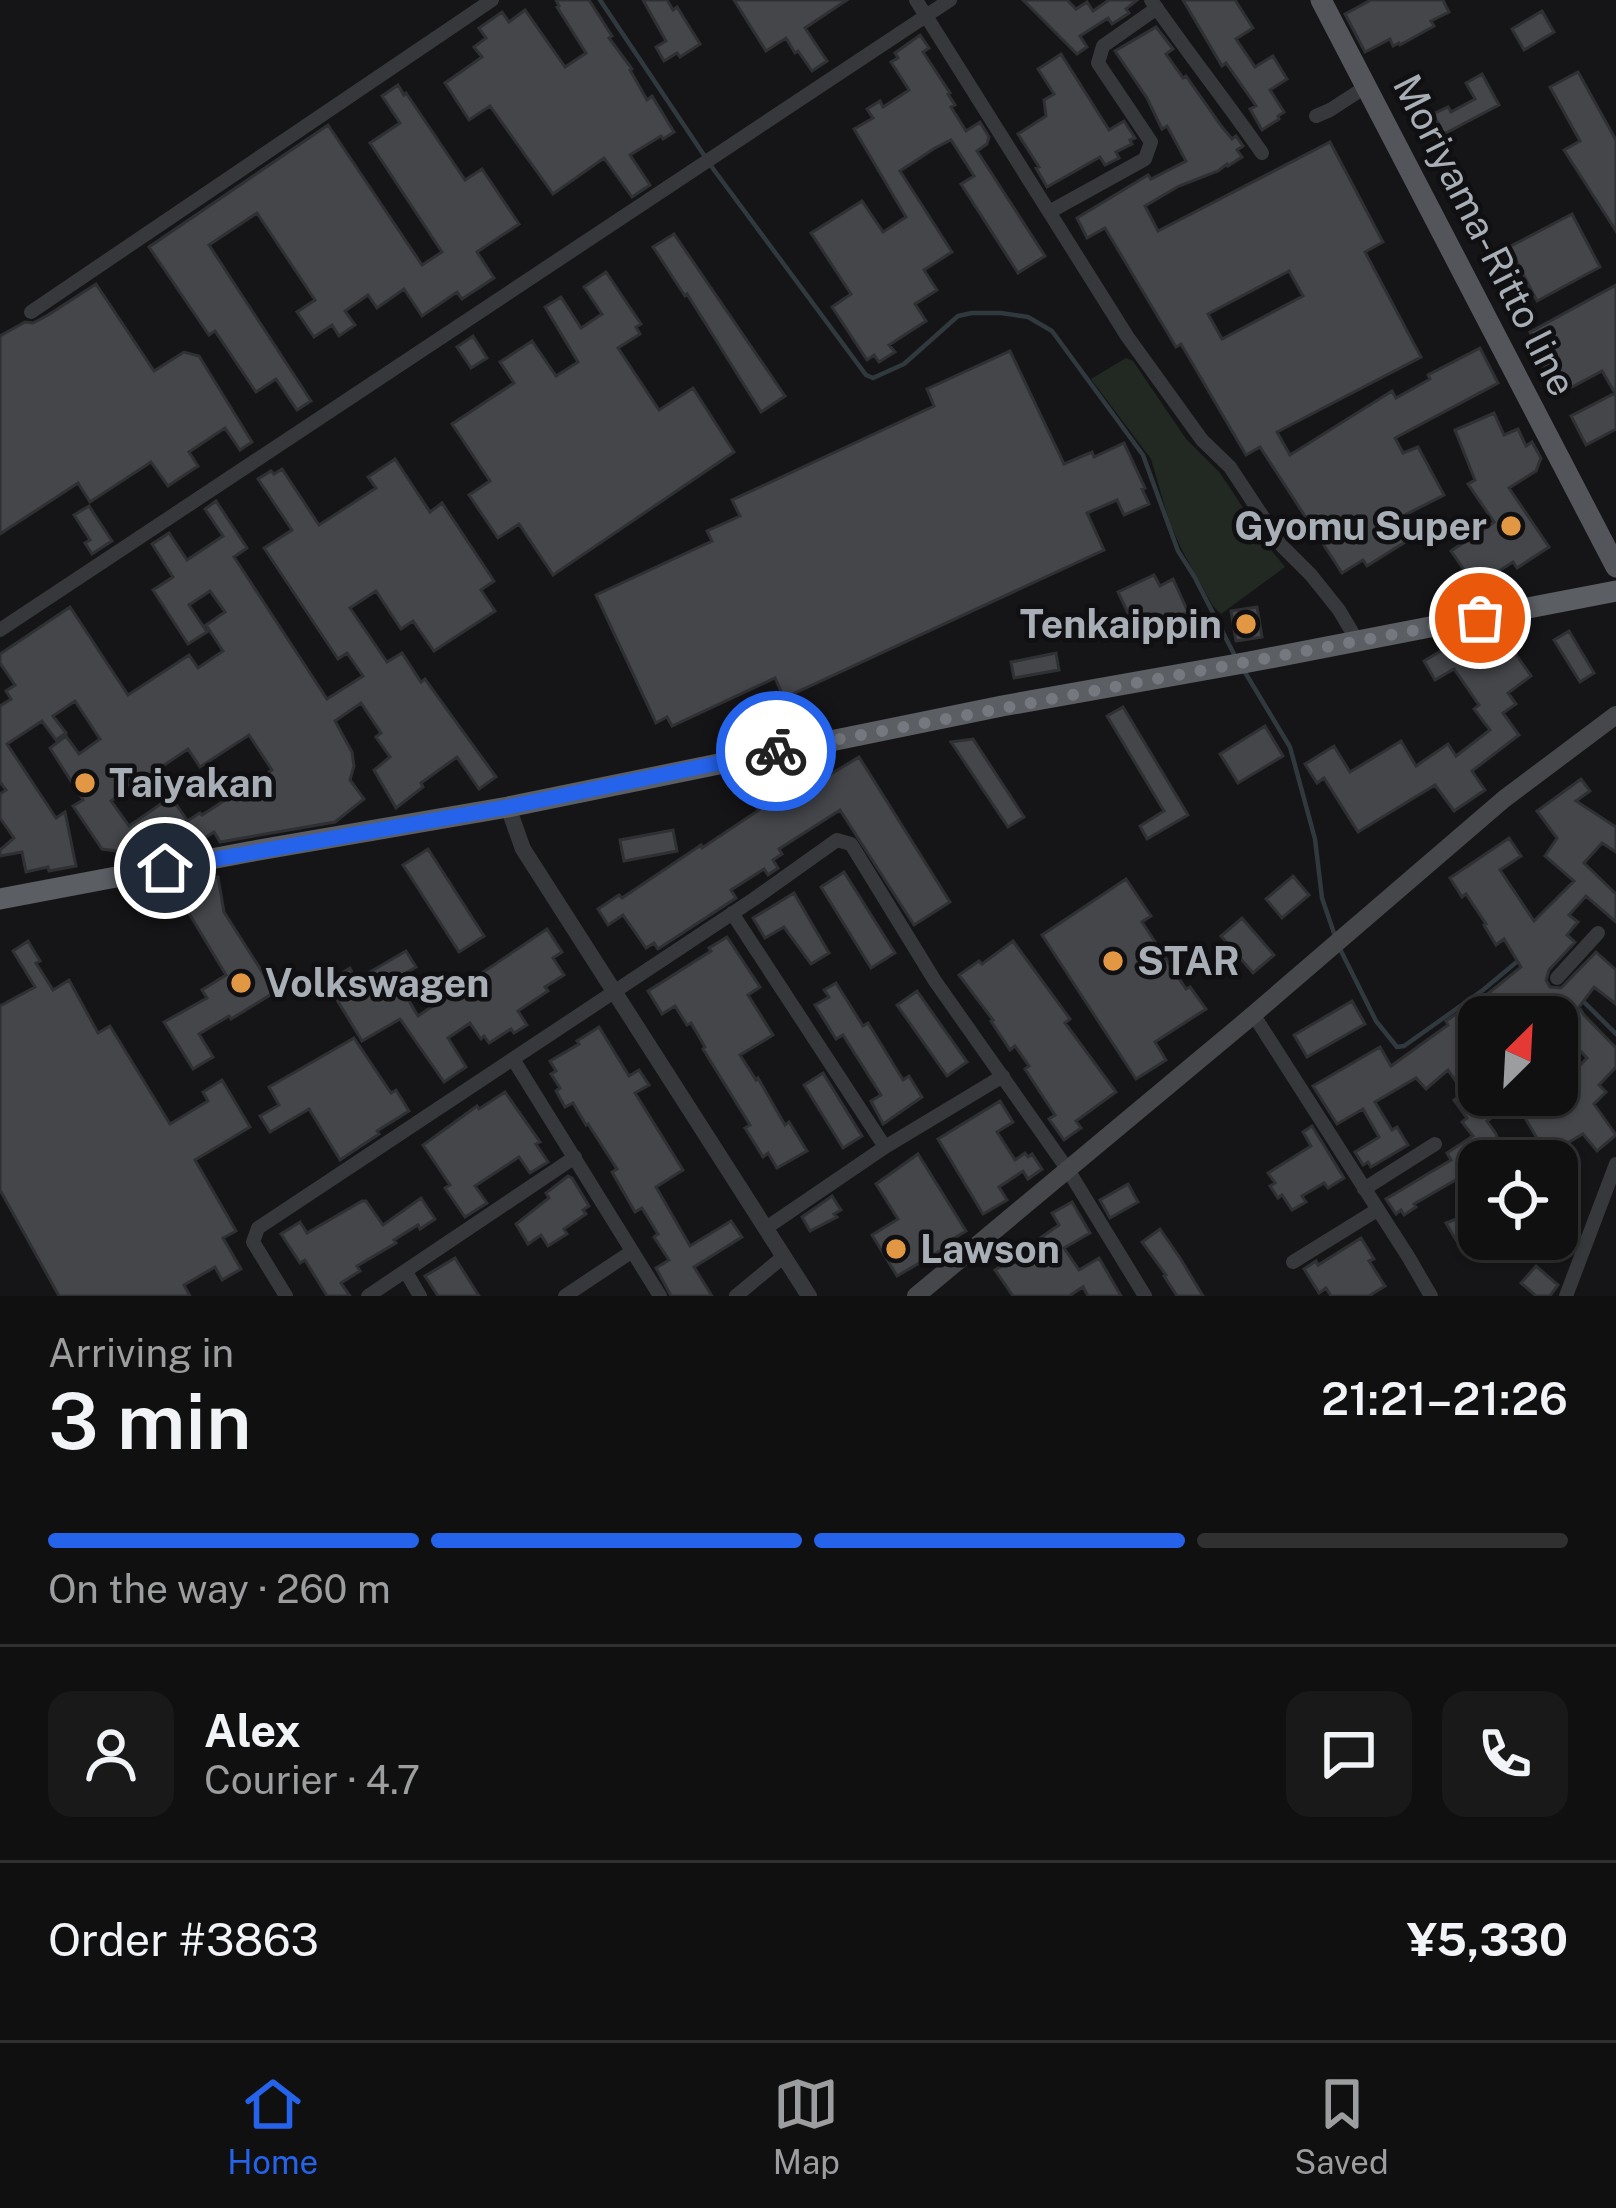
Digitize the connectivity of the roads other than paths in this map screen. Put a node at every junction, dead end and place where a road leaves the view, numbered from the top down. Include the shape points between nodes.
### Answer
1 (493, 0) edge
2 (916, 0) edge
3 (950, 0) edge
4 (1321, 0) edge
5 (1154, 4) edge
6 (926, 15) junction
7 (1367, 86) junction
8 (1316, 116) dead end
9 (1262, 153) dead end
10 (1051, 211) junction
11 (31, 312) dead end
12 (1616, 567) edge
13 (1616, 591) edge
14 (0, 630) edge
15 (1358, 641) junction
16 (1616, 715) edge
17 (508, 807) junction
18 (0, 899) edge
19 (732, 913) junction
20 (1598, 933) dead end
21 (1562, 974) dead end
22 (616, 990) junction
23 (1253, 1014) junction
24 (513, 1060) junction
25 (1003, 1076) junction
26 (1435, 1144) dead end
27 (885, 1148) junction
28 (575, 1157) junction
29 (1616, 1164) edge
30 (1068, 1170) junction
31 (1364, 1189) junction
32 (1377, 1210) junction
33 (766, 1228) junction
34 (632, 1252) junction
35 (783, 1257) junction
36 (1293, 1262) dead end
37 (406, 1272) junction
38 (286, 1296) edge
39 (368, 1296) edge
40 (421, 1296) edge
41 (565, 1296) edge
42 (660, 1296) edge
43 (736, 1296) edge
44 (809, 1296) edge
45 (916, 1296) edge
46 (1145, 1296) edge
47 (1431, 1296) edge
48 (1566, 1296) edge

1 - 11 street
2 - 6 street
3 - 6 street
4 - 7 main road, Moriyama-Ritto line
5 - 9 street
5 - 10 street via 1103,46 1098,63 1151,142 1145,159
6 - 10 street
6 - 14 street
7 - 8 street
7 - 12 main road, Moriyama-Ritto line
10 - 15 street via 1176,405
13 - 15 highway
15 - 17 highway
16 - 23 main road via 1504,799
17 - 18 highway
17 - 22 street via 524,849
19 - 22 street
19 - 25 street via 837,840 851,844
19 - 27 street
20 - 21 street
22 - 24 street
22 - 33 street
23 - 30 main road
23 - 31 street
24 - 28 street
24 - 38 street via 258,1228 253,1242
25 - 27 street
25 - 30 street
26 - 31 street
27 - 33 street
28 - 34 street
28 - 37 street
29 - 48 street
30 - 45 main road
30 - 46 street
31 - 32 street
32 - 36 street
32 - 47 street
33 - 35 street
34 - 41 street
34 - 42 street
35 - 43 street
35 - 44 street
37 - 39 street
37 - 40 street

